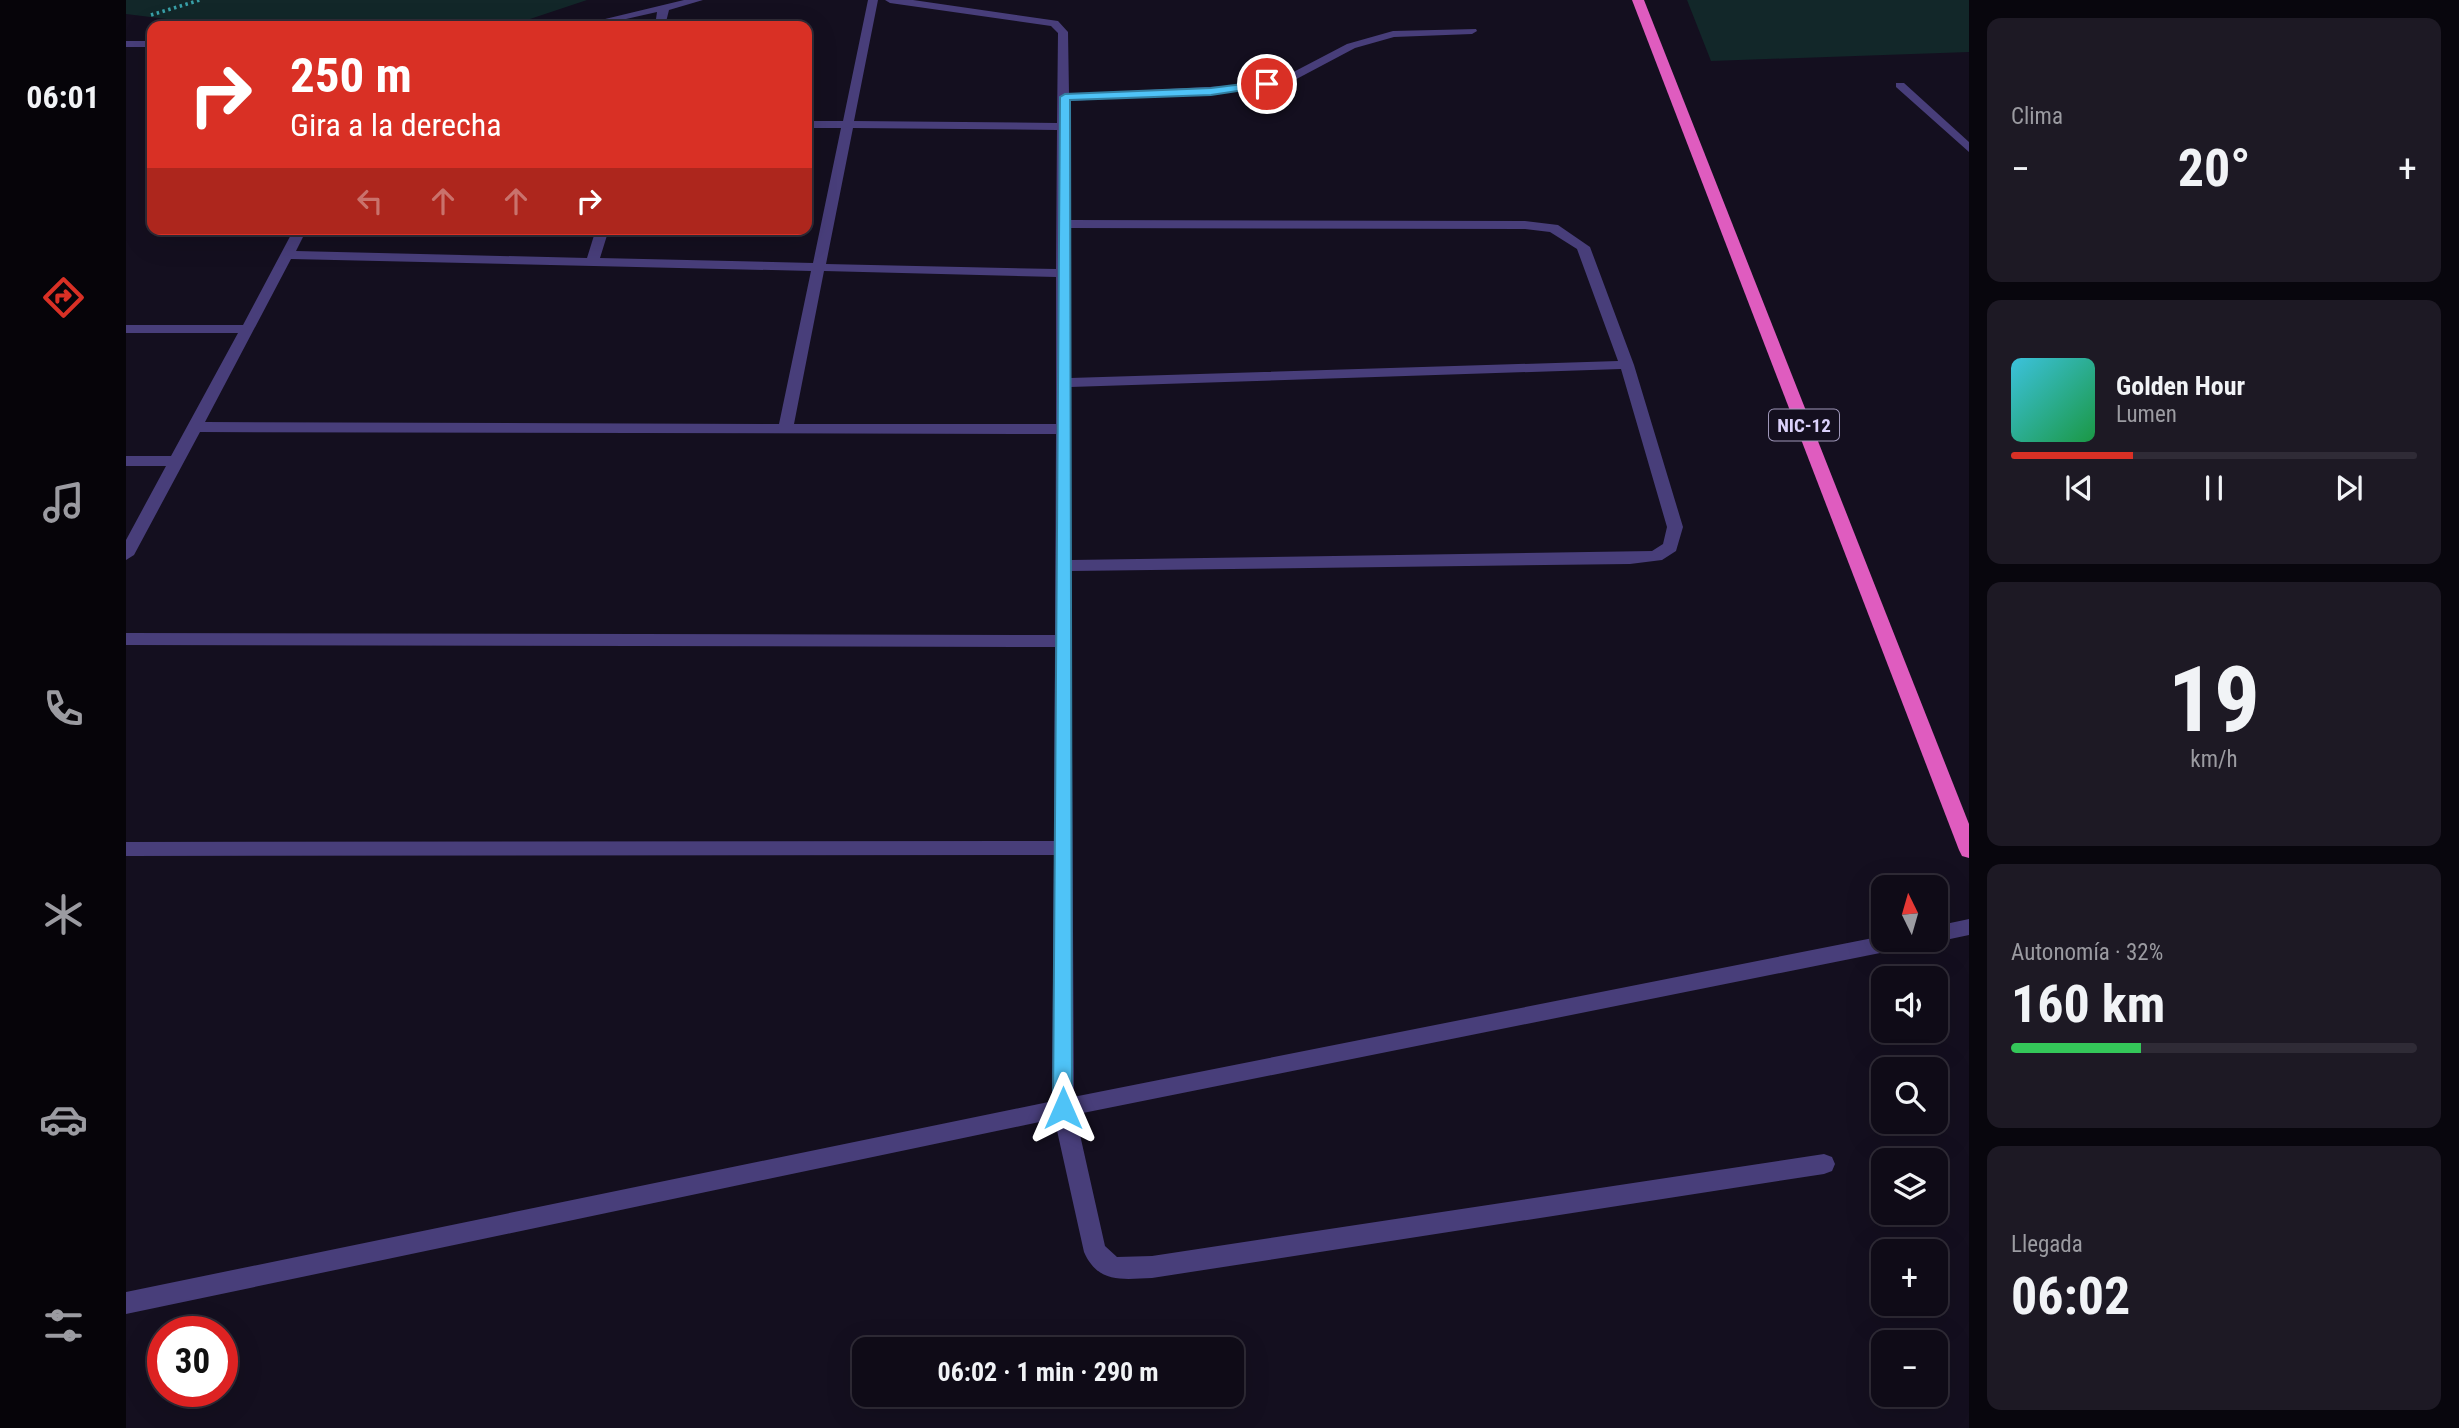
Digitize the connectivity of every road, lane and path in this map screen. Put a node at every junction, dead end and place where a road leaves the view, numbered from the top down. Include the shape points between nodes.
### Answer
1 (200, 0) edge
2 (698, 0) edge
3 (873, 0) edge
4 (890, 0) edge
5 (1638, 0) edge
6 (664, 6) junction
7 (148, 15) dead end
8 (602, 21) edge
9 (661, 21) edge
10 (1472, 31) dead end
11 (126, 44) edge
12 (147, 44) edge
13 (1900, 85) dead end
14 (1065, 97) junction
15 (812, 124) edge
16 (848, 124) junction
17 (1065, 127) junction
18 (1969, 148) edge
19 (1063, 224) junction
20 (298, 235) edge
21 (601, 235) edge
22 (287, 255) junction
23 (592, 262) junction
24 (819, 267) junction
25 (1063, 273) junction
26 (126, 329) edge
27 (247, 329) junction
28 (1627, 365) junction
29 (1063, 383) junction
30 (194, 427) junction
31 (786, 428) junction
32 (1063, 429) junction
33 (126, 461) edge
34 (176, 461) junction
35 (126, 555) edge
36 (1063, 566) junction
37 (126, 639) edge
38 (1062, 641) junction
39 (1062, 848) junction
40 (126, 849) edge
41 (1969, 850) edge
42 (1969, 927) edge
43 (1948, 931) edge
44 (1871, 947) edge
45 (1063, 1108) junction
46 (1824, 1164) dead end
47 (126, 1303) edge

1 - 7 path
2 - 6 street
3 - 16 street
4 - 14 street via 1054,23 1063,32
5 - 41 highway, NIC-12
6 - 8 street
6 - 9 street
10 - 14 street via 1393,34 1351,46 1285,80 1249,88
11 - 12 street
13 - 18 street
14 - 17 street
15 - 16 street
16 - 17 street
16 - 24 street
17 - 19 street
19 - 25 street
19 - 28 street via 1553,228 1583,247
20 - 22 street
21 - 23 street
22 - 23 street
22 - 27 street
23 - 24 street
24 - 25 street
24 - 31 street
25 - 29 street
26 - 27 street
27 - 30 street
28 - 29 street
28 - 36 street via 1675,527 1670,547 1656,556
29 - 32 street
30 - 31 street
30 - 34 street
31 - 32 street
32 - 36 street
33 - 34 street
34 - 35 street
36 - 38 street
37 - 38 street
38 - 39 street
39 - 40 street
39 - 45 street
42 - 43 street
44 - 45 street
45 - 46 street via 1096,1252 1112,1268 1152,1267
45 - 47 street

